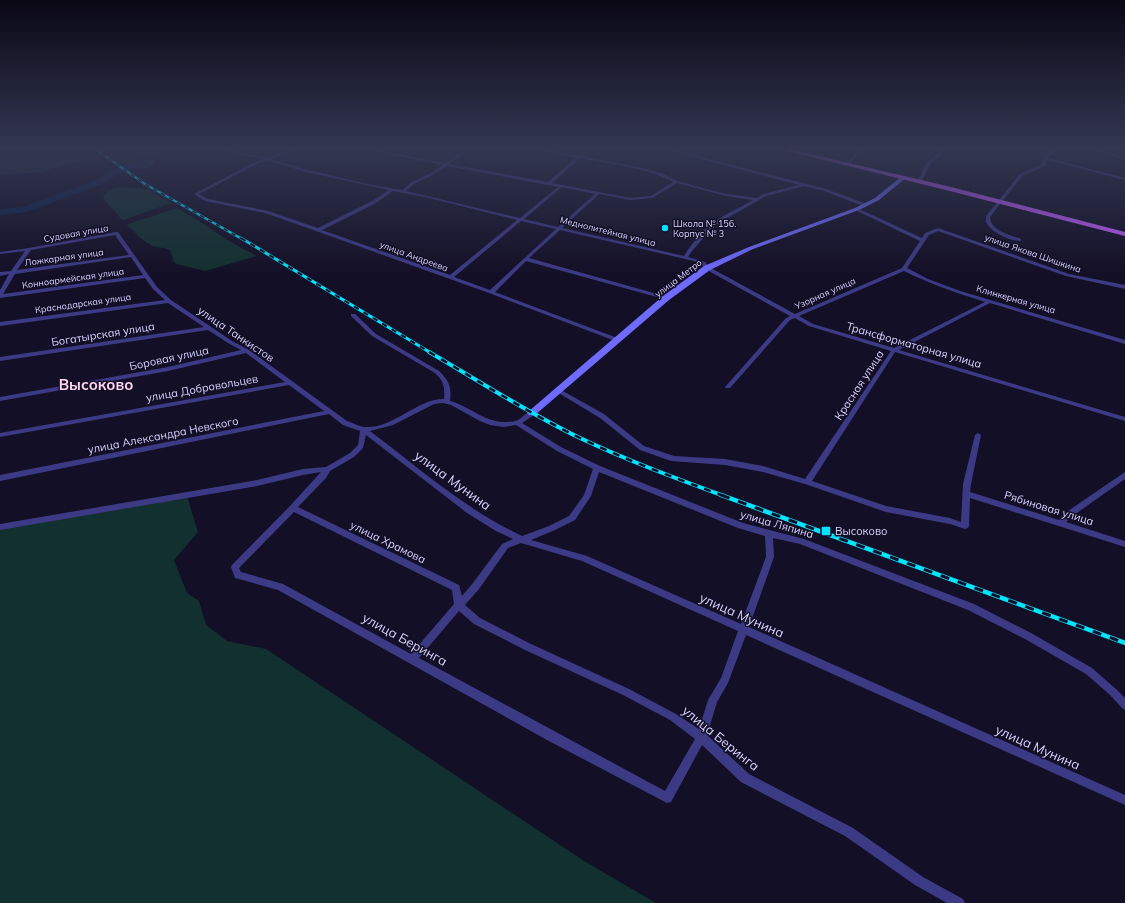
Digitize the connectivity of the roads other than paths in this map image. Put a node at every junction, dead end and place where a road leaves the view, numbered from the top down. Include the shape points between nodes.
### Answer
1 (203, 190) edge
2 (392, 190) joint
3 (557, 190) edge
4 (583, 190) edge
5 (663, 190) edge
6 (710, 190) edge
7 (781, 190) edge
8 (825, 190) edge
9 (888, 190) edge
10 (957, 190) edge
11 (1009, 190) edge
12 (403, 192) joint
13 (598, 193) junction
14 (756, 199) junction
15 (1000, 201) junction
16 (865, 205) junction
17 (857, 209) junction
18 (522, 219) junction
19 (559, 228) junction
20 (318, 230) junction
21 (116, 234) joint
22 (1125, 234) edge
23 (922, 240) junction
24 (1019, 240) dead end
25 (28, 249) junction
26 (0, 253) edge
27 (131, 256) junction
28 (685, 258) junction
29 (525, 259) junction
30 (707, 268) junction
31 (904, 269) junction
32 (12, 272) junction
33 (0, 274) edge
34 (148, 276) junction
35 (450, 278) junction
36 (1125, 287) edge
37 (491, 292) junction
38 (0, 296) edge
39 (666, 298) junction
40 (169, 301) junction
41 (991, 301) junction
42 (353, 315) dead end
43 (795, 316) junction
44 (0, 324) edge
45 (210, 328) junction
46 (618, 340) junction
47 (1125, 342) edge
48 (894, 350) junction
49 (247, 351) junction
50 (0, 360) edge
51 (289, 383) junction
52 (728, 387) dead end
53 (559, 391) junction
54 (0, 398) edge
55 (447, 401) junction
56 (330, 412) junction
57 (532, 413) joint
58 (1125, 419) edge
59 (517, 423) junction
60 (364, 430) junction
61 (0, 435) edge
62 (978, 435) dead end
63 (597, 468) junction
64 (327, 469) junction
65 (1125, 476) edge
66 (0, 478) edge
67 (807, 482) junction
68 (966, 494) junction
69 (293, 508) junction
70 (1061, 523) junction
71 (0, 527) edge
72 (769, 534) junction
73 (521, 539) junction
74 (1125, 544) edge
75 (459, 606) junction
76 (744, 630) junction
77 (412, 659) junction
78 (1125, 705) edge
79 (701, 738) junction
80 (1125, 800) edge
81 (959, 903) edge

1 - 20 street, улица Андреева via 196,194 207,200 266,212
2 - 12 street, Меднолитейная улица
2 - 20 street
3 - 18 street
4 - 13 street
5 - 13 street via 652,197 641,199
6 - 14 street
7 - 14 street, улица Метро
8 - 16 street
9 - 16 street, улица Метро
10 - 15 main road
11 - 15 street
12 - 18 street, Меднолитейная улица
13 - 19 street
14 - 28 street, улица Метро via 710,227
15 - 22 main road
15 - 24 street via 988,217 988,223 996,230
16 - 17 street, улица Метро
17 - 23 street
17 - 30 street, улица Метро via 751,248
18 - 19 street, Меднолитейная улица
18 - 35 street
19 - 28 street, Меднолитейная улица
19 - 29 street
20 - 35 street, улица Андреева
21 - 25 street, Судовая улица
21 - 27 street, улица Танкистов
23 - 31 street
23 - 36 street, улица Якова Шишкина via 927,234 938,229 1068,274
25 - 26 street
25 - 32 street
27 - 32 street, Ложкарная улица
27 - 34 street, улица Танкистов
28 - 30 street, Меднолитейная улица via 703,263
29 - 37 street
29 - 39 street
30 - 39 street, улица Метро
30 - 43 street, Трансформаторная улица
31 - 41 street, Клинкерная улица via 926,280
31 - 43 street, Узорная улица
32 - 33 street, Ложкарная улица
32 - 38 street
34 - 38 street, Конноармейская улица
34 - 40 street, улица Танкистов via 155,288
35 - 37 street, улица Андреева
37 - 46 street, улица Андреева
39 - 46 street, улица Метро
40 - 44 street, Краснодарская улица
40 - 45 street, улица Танкистов
41 - 47 street, Клинкерная улица
41 - 48 street, Красная улица
42 - 55 street via 374,335 444,378 447,385
43 - 48 street, Трансформаторная улица via 811,326
43 - 52 street, Узорная улица via 788,319
45 - 49 street, улица Танкистов
45 - 50 street, Богатырская улица
46 - 53 street, улица Метро
48 - 58 street, Трансформаторная улица
48 - 67 street, Красная улица
49 - 51 street, улица Танкистов
49 - 54 street, Боровая улица via 168,369
51 - 56 street, улица Танкистов
51 - 61 street, улица Добровольцев
53 - 57 street, улица Метро
53 - 67 street via 602,416 642,448 674,459 725,462 763,469
55 - 59 street via 481,420 505,425
55 - 60 street via 433,402 386,426
56 - 60 street, улица Танкистов via 345,423
56 - 66 street, улица Александра Невского
57 - 59 street
59 - 63 street, улица Ляпина
60 - 64 street via 361,446 352,455
60 - 73 street, улица Мунина via 470,511
62 - 68 street
63 - 72 street, улица Ляпина via 741,526
63 - 73 street via 586,496 572,518
64 - 69 street
64 - 71 street
65 - 70 street via 1071,513
67 - 68 street via 886,509 964,526
68 - 70 street, Рябиновая улица
69 - 75 street, улица Храмова via 456,588
69 - 77 street, улица Беринга via 235,567 238,574 280,587
70 - 74 street, Рябиновая улица
72 - 76 street via 770,557
72 - 78 street, улица Ляпина via 801,541 971,607 1028,636 1089,672
73 - 75 street via 505,546
73 - 76 street, улица Мунина via 584,558
75 - 77 street
75 - 79 street, улица Беринга via 484,624 528,647 626,692 673,717
76 - 79 street via 725,680 713,700
76 - 80 street, улица Мунина
77 - 79 street, улица Беринга via 667,798
79 - 81 street, улица Беринга via 745,778 848,832 919,881

